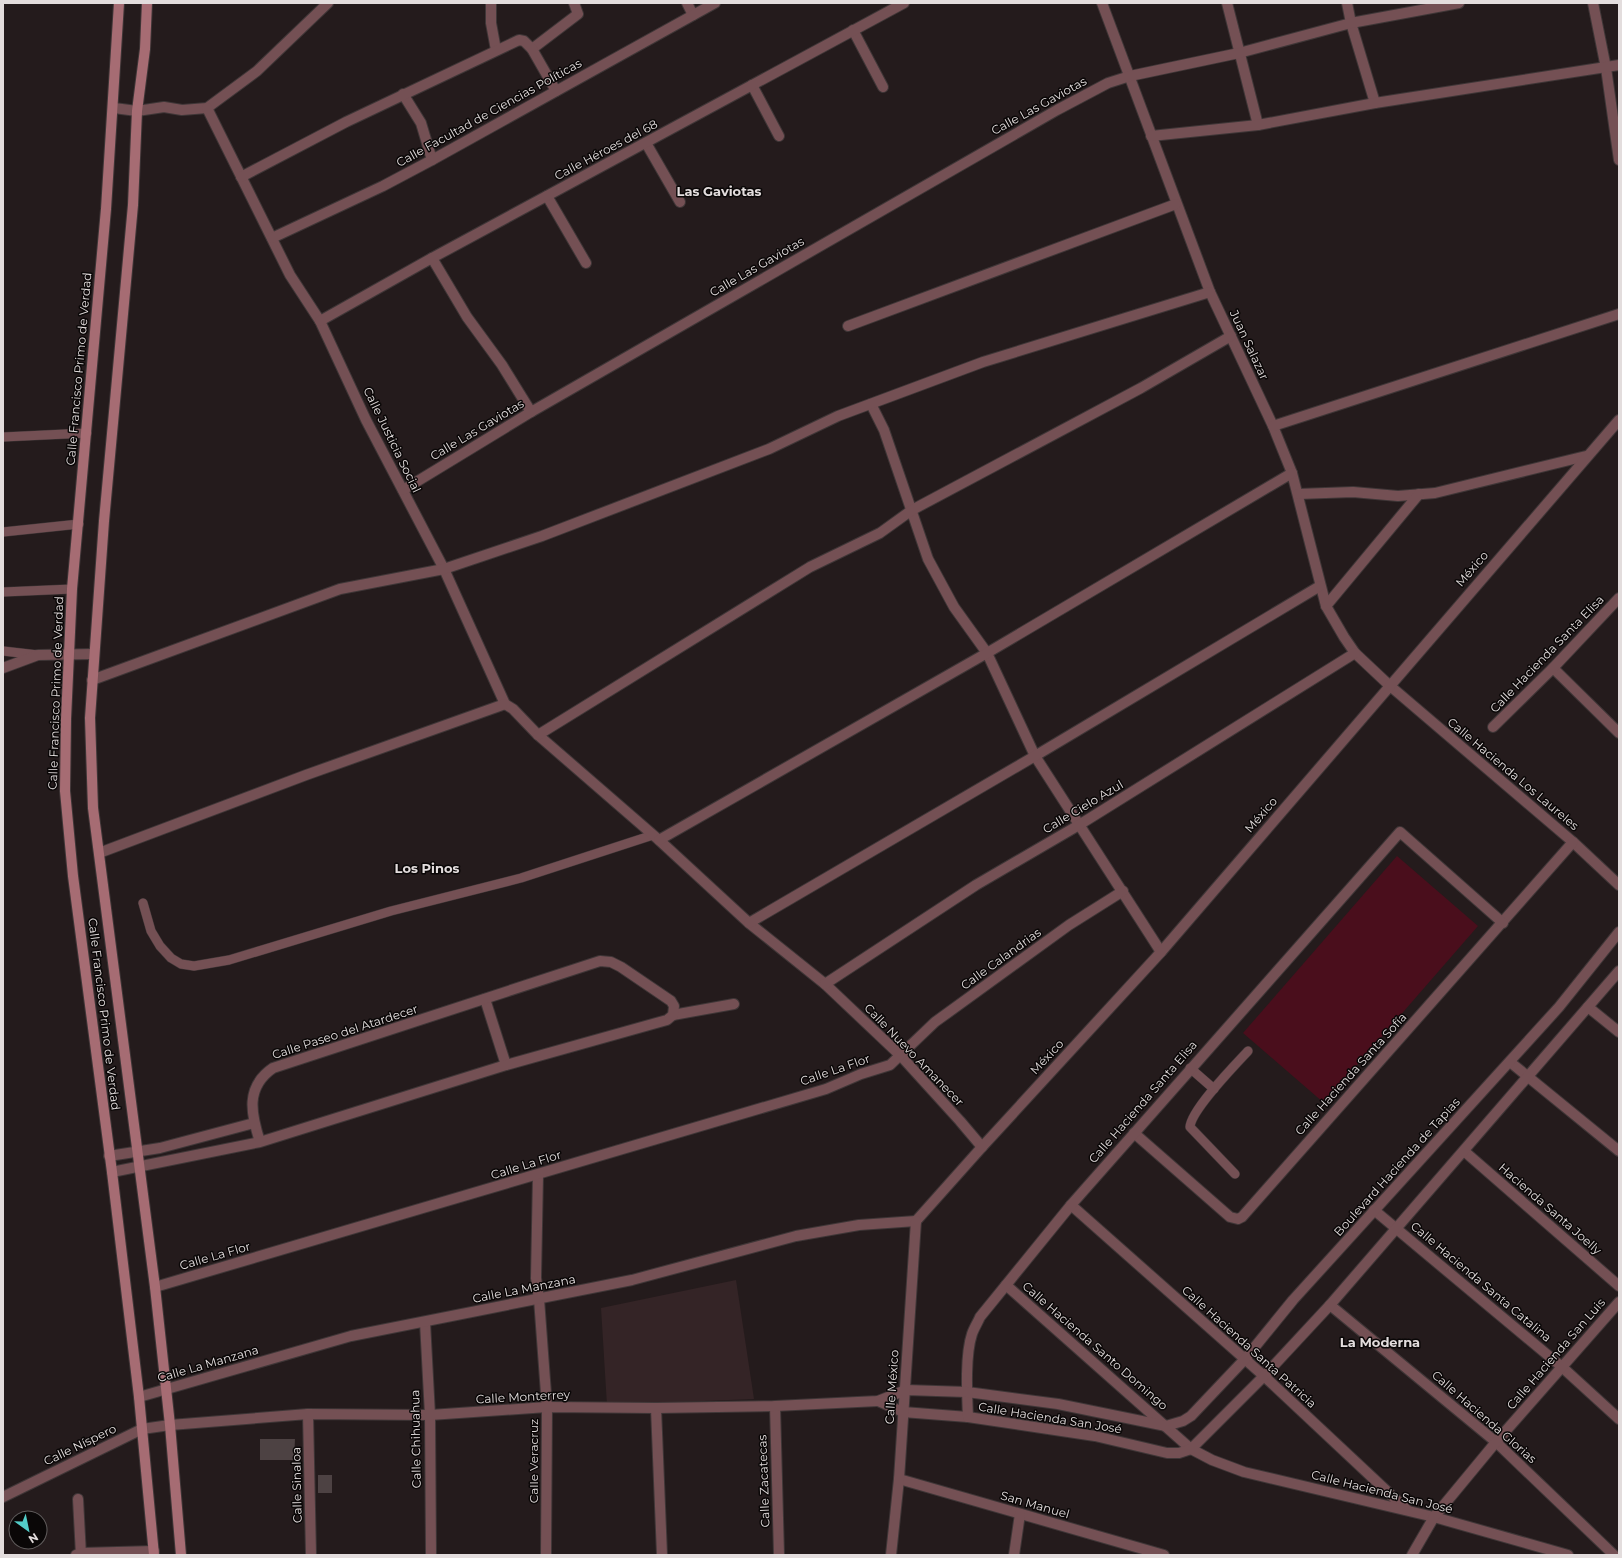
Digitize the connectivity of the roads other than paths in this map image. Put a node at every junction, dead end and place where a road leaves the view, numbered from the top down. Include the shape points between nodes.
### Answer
1 (119, 3) edge
2 (147, 3) edge
3 (320, 3) edge
4 (328, 3) edge
5 (491, 3) edge
6 (574, 3) edge
7 (687, 3) edge
8 (715, 3) edge
9 (904, 3) edge
10 (1102, 3) edge
11 (1227, 3) edge
12 (1347, 3) edge
13 (1460, 3) edge
14 (1593, 3) edge
15 (693, 15) junction
16 (315, 16) junction
17 (1351, 23) junction
18 (853, 30) junction
19 (532, 49) junction
20 (496, 50) junction
21 (1239, 53) junction
22 (1619, 65) edge
23 (1606, 68) junction
24 (1130, 76) junction
25 (752, 85) junction
26 (883, 87) dead end
27 (556, 91) junction
28 (403, 94) junction
29 (1375, 103) junction
30 (114, 108) junction
31 (207, 108) junction
32 (137, 111) junction
33 (1258, 125) junction
34 (779, 136) dead end
35 (1151, 136) junction
36 (646, 143) junction
37 (432, 160) junction
38 (1619, 160) edge
39 (241, 177) junction
40 (547, 196) junction
41 (680, 202) dead end
42 (1176, 204) junction
43 (272, 238) junction
44 (432, 258) junction
45 (586, 263) dead end
46 (1210, 292) junction
47 (1619, 314) edge
48 (320, 321) junction
49 (848, 326) dead end
50 (1231, 336) junction
51 (871, 404) junction
52 (531, 412) junction
53 (1619, 420) edge
54 (1273, 426) junction
55 (87, 433) junction
56 (3, 437) edge
57 (1586, 456) junction
58 (1292, 473) junction
59 (403, 490) junction
60 (1298, 494) junction
61 (1419, 494) junction
62 (912, 510) junction
63 (79, 524) junction
64 (3, 532) edge
65 (444, 569) junction
66 (1320, 586) junction
67 (72, 589) junction
68 (3, 592) edge
69 (1619, 598) edge
70 (1326, 606) junction
71 (3, 651) edge
72 (68, 653) junction
73 (987, 653) junction
74 (1355, 653) junction
75 (38, 654) junction
76 (94, 654) junction
77 (3, 668) edge
78 (1553, 668) junction
79 (92, 680) junction
80 (1389, 685) junction
81 (505, 704) junction
82 (1492, 727) dead end
83 (1619, 733) edge
84 (538, 735) junction
85 (1035, 756) junction
86 (1079, 825) junction
87 (656, 838) junction
88 (1573, 842) junction
89 (99, 853) junction
90 (1619, 885) edge
91 (1123, 891) junction
92 (143, 902) dead end
93 (749, 923) junction
94 (1503, 923) junction
95 (1619, 932) edge
96 (1161, 952) junction
97 (1619, 971) edge
98 (826, 984) junction
99 (485, 999) junction
100 (734, 1004) dead end
101 (1588, 1007) junction
102 (674, 1015) junction
103 (1619, 1032) edge
104 (1248, 1050) dead end
105 (901, 1056) junction
106 (1510, 1062) junction
107 (506, 1065) junction
108 (1190, 1068) junction
109 (1528, 1076) junction
110 (1214, 1089) junction
111 (254, 1124) junction
112 (1134, 1133) junction
113 (260, 1142) junction
114 (982, 1147) junction
115 (1464, 1151) junction
116 (1619, 1151) edge
117 (137, 1152) junction
118 (109, 1156) junction
119 (139, 1166) junction
120 (112, 1172) junction
121 (1235, 1174) dead end
122 (538, 1175) junction
123 (1071, 1205) junction
124 (1374, 1210) junction
125 (916, 1221) junction
126 (1397, 1228) junction
127 (1006, 1285) junction
128 (1619, 1286) edge
129 (155, 1287) junction
130 (539, 1299) junction
131 (1619, 1302) edge
132 (1330, 1305) junction
133 (425, 1322) junction
134 (1245, 1359) junction
135 (1562, 1367) junction
136 (1264, 1376) junction
137 (166, 1390) junction
138 (906, 1390) junction
139 (967, 1392) junction
140 (139, 1397) junction
141 (878, 1401) junction
142 (775, 1406) junction
143 (547, 1407) junction
144 (656, 1408) junction
145 (903, 1412) junction
146 (308, 1414) junction
147 (430, 1415) junction
148 (1191, 1416) joint
149 (968, 1417) junction
150 (1619, 1419) edge
151 (170, 1425) junction
152 (1166, 1426) junction
153 (142, 1429) junction
154 (1496, 1442) junction
155 (1191, 1449) junction
156 (899, 1480) junction
157 (3, 1497) edge
158 (78, 1499) dead end
159 (1408, 1511) junction
160 (1020, 1514) junction
161 (1434, 1517) junction
162 (1144, 1552) edge
163 (154, 1553) edge
164 (80, 1554) edge
165 (181, 1555) edge
166 (311, 1555) edge
167 (431, 1555) edge
168 (546, 1555) edge
169 (662, 1555) edge
170 (779, 1555) edge
171 (891, 1555) edge
172 (1014, 1555) edge
173 (1164, 1555) edge
174 (1412, 1555) edge
175 (1568, 1555) edge
176 (1614, 1555) edge

1 - 30 main road, Calle Francisco Primo de Verdad
2 - 32 main road, Calle Francisco Primo de Verdad via 145,49
3 - 16 street
4 - 16 street
5 - 20 street via 491,23
6 - 19 street via 578,14
7 - 15 street
8 - 15 street, Calle Facultad de Ciencias Políticas
9 - 18 street, Calle Héroes del 68
10 - 24 street, Juan Salazar
11 - 21 street
12 - 17 street
13 - 17 street, Calle Las Gaviotas
14 - 23 street
15 - 27 street, Calle Facultad de Ciencias Políticas
16 - 31 street via 257,71
17 - 21 street, Calle Las Gaviotas
17 - 29 street
18 - 25 street, Calle Héroes del 68
18 - 26 street
19 - 20 street via 524,41 519,40
19 - 27 street
20 - 28 street
21 - 24 street, Calle Las Gaviotas
21 - 33 street
22 - 23 street
23 - 29 street
23 - 38 street
24 - 35 street, Juan Salazar
24 - 52 street, Calle Las Gaviotas via 1108,83 1050,114
25 - 34 street
25 - 36 street, Calle Héroes del 68
27 - 37 street, Calle Facultad de Ciencias Políticas
28 - 37 street via 421,123
28 - 39 street
29 - 33 street
30 - 32 street
30 - 55 main road, Calle Francisco Primo de Verdad
31 - 32 street via 182,110 164,107
31 - 39 street, Calle Justicia Social
32 - 76 main road, Calle Francisco Primo de Verdad via 132,213
33 - 35 street
35 - 42 street, Juan Salazar
36 - 40 street, Calle Héroes del 68
36 - 41 street
37 - 43 street, Calle Facultad de Ciencias Políticas
39 - 43 street, Calle Justicia Social
40 - 44 street, Calle Héroes del 68
40 - 45 street
42 - 46 street, Juan Salazar
42 - 49 street
43 - 48 street, Calle Justicia Social via 290,275
44 - 48 street, Calle Héroes del 68
44 - 52 street
46 - 50 street, Juan Salazar
46 - 51 street via 983,362
47 - 54 street
48 - 59 street, Calle Justicia Social via 366,420
50 - 54 street, Juan Salazar
50 - 62 street via 1141,388
51 - 62 street via 884,430
51 - 65 street via 838,416 769,449 542,536
52 - 59 street, Calle Las Gaviotas
53 - 57 street, México
54 - 58 street, Juan Salazar
55 - 56 lane
55 - 63 main road, Calle Francisco Primo de Verdad
57 - 61 street via 1435,493
57 - 80 street, México
58 - 60 street, Juan Salazar
58 - 73 street
59 - 65 street, Calle Justicia Social
60 - 61 street
60 - 66 street, Juan Salazar
61 - 70 street
62 - 73 street via 928,559 954,607
62 - 84 street via 880,533 810,568
63 - 64 lane
63 - 67 main road, Calle Francisco Primo de Verdad
65 - 79 street via 340,588
65 - 81 street, Calle Justicia Social
66 - 70 street, Juan Salazar
66 - 85 street
67 - 68 lane
67 - 72 main road, Calle Francisco Primo de Verdad
69 - 78 street, Calle Hacienda Santa Elisa
70 - 74 street, Juan Salazar
71 - 75 lane
72 - 75 street
72 - 76 street
72 - 118 main road, Calle Francisco Primo de Verdad via 66,799 73,876
73 - 85 street
73 - 87 street
74 - 80 street, Juan Salazar
74 - 86 street, Calle Cielo Azul
75 - 77 street
76 - 79 main road, Calle Francisco Primo de Verdad
78 - 82 street, Calle Hacienda Santa Elisa
78 - 83 street
79 - 89 main road, Calle Francisco Primo de Verdad via 90,718 93,808
80 - 88 street, Calle Hacienda Los Laureles
80 - 96 street, México
81 - 84 street, Calle Nuevo Amanecer
81 - 89 street
84 - 87 street, Calle Nuevo Amanecer
85 - 86 street
85 - 93 street
86 - 91 street
86 - 98 street, Calle Cielo Azul via 976,885
87 - 92 lane via 229,960 194,966 181,964 170,958 160,946 151,931
87 - 93 street, Calle Nuevo Amanecer
88 - 90 street, Calle Hacienda Los Laureles
88 - 94 street, Calle Hacienda Santa Sofía
89 - 117 main road, Calle Francisco Primo de Verdad
91 - 96 street
91 - 105 street, Calle Calandrias via 1070,925 935,1022
93 - 98 street, Calle Nuevo Amanecer
94 - 108 street, Calle Hacienda Santa Elisa via 1400,832
94 - 112 street, Calle Hacienda Santa Sofía via 1242,1217 1230,1217
95 - 106 street, Boulevard Hacienda de Tapias via 1559,1007
96 - 114 street, México
97 - 101 street
98 - 105 street, Calle Nuevo Amanecer
99 - 102 street, Calle Paseo del Atardecer via 600,961 611,962 671,1001
99 - 107 street
99 - 111 street, Calle Paseo del Atardecer via 273,1068 262,1076 255,1086
100 - 102 street
101 - 103 street
101 - 109 street
102 - 107 street via 667,1020
104 - 110 lane
105 - 114 street, Calle Nuevo Amanecer
105 - 122 street, Calle La Flor via 890,1065 826,1089
106 - 109 street
106 - 124 street, Boulevard Hacienda de Tapias
107 - 113 street
108 - 110 lane
108 - 112 street, Calle Hacienda Santa Elisa
109 - 115 street
109 - 116 street
110 - 121 lane via 1190,1121 1190,1127
111 - 113 street, Calle Paseo del Atardecer
111 - 117 street
112 - 123 street, Calle Hacienda Santa Elisa
113 - 119 street
114 - 125 street, México
115 - 126 street
115 - 128 street, Hacienda Santa Joelly
117 - 118 street
117 - 119 main road, Calle Francisco Primo de Verdad
118 - 120 main road, Calle Francisco Primo de Verdad
119 - 120 street
119 - 129 main road, Calle Francisco Primo de Verdad
120 - 140 main road, Calle Francisco Primo de Verdad
122 - 129 street, Calle La Flor
122 - 130 street, Calle Veracruz via 536,1278
123 - 127 street, Calle Hacienda Santa Elisa
123 - 134 street, Calle Hacienda Santa Patricia
124 - 126 street, Calle Hacienda Santa Catalina
124 - 134 street, Boulevard Hacienda de Tapias via 1293,1300
125 - 130 street, Calle La Manzana via 859,1225 796,1236 632,1280
125 - 138 street, Calle México
126 - 132 street
126 - 135 street, Calle Hacienda Santa Catalina
127 - 139 street, Calle Hacienda Santa Elisa via 980,1317 972,1334
127 - 152 street, Calle Hacienda Santo Domingo
129 - 137 main road, Calle Francisco Primo de Verdad
130 - 133 street, Calle La Manzana
130 - 143 street, Calle Veracruz
131 - 135 street, Calle Hacienda San Luis
132 - 136 street
132 - 154 street, Calle Hacienda Glorias
133 - 137 street, Calle La Manzana via 351,1336
133 - 147 street, Calle Chihuahua
134 - 136 street, Calle Hacienda Santa Patricia
134 - 148 street, Boulevard Hacienda de Tapias
135 - 150 street, Calle Hacienda Santa Catalina
135 - 154 street, Calle Hacienda San Luis
136 - 155 street
136 - 159 street, Calle Hacienda Santa Patricia
137 - 140 street, Calle La Manzana
137 - 151 main road, Calle Francisco Primo de Verdad
138 - 139 street, Calle Hacienda San José
138 - 141 street, Calle Monterrey
138 - 145 street, Calle México
139 - 149 street, Calle Hacienda Santa Elisa
139 - 152 street, Calle Hacienda San José via 1058,1404
140 - 153 main road, Calle Francisco Primo de Verdad
141 - 142 street, Calle Monterrey
141 - 145 street, Calle Monterrey
142 - 144 street, Calle Monterrey
142 - 170 street, Calle Zacatecas
143 - 144 street, Calle Monterrey
143 - 147 street, Calle Monterrey
143 - 168 street, Calle Veracruz
144 - 169 street
145 - 149 street, Calle Hacienda San José
145 - 156 street, Calle México
146 - 147 street, Calle Monterrey
146 - 151 street, Calle Monterrey
146 - 166 street, Calle Sinaloa
147 - 167 street, Calle Chihuahua
148 - 152 street, Calle Hacienda San José
149 - 155 street, Calle Hacienda San José via 1095,1436 1167,1453 1180,1453
151 - 153 street, Calle Níspero
151 - 165 main road, Calle Francisco Primo de Verdad
152 - 155 street, Calle Hacienda San José
153 - 157 street, Calle Níspero
153 - 163 main road, Calle Francisco Primo de Verdad
154 - 161 street, Calle Hacienda San Luis
154 - 176 street, Calle Hacienda Glorias
155 - 159 street, Calle Hacienda San José via 1244,1472
156 - 160 street, San Manuel
156 - 171 street, Calle México
158 - 164 street
159 - 161 street, Calle Hacienda San José
160 - 162 street, San Manuel
160 - 172 street
161 - 174 street, Calle Hacienda San Luis
161 - 175 street, Calle Hacienda San José
162 - 173 street, San Manuel
163 - 164 street

